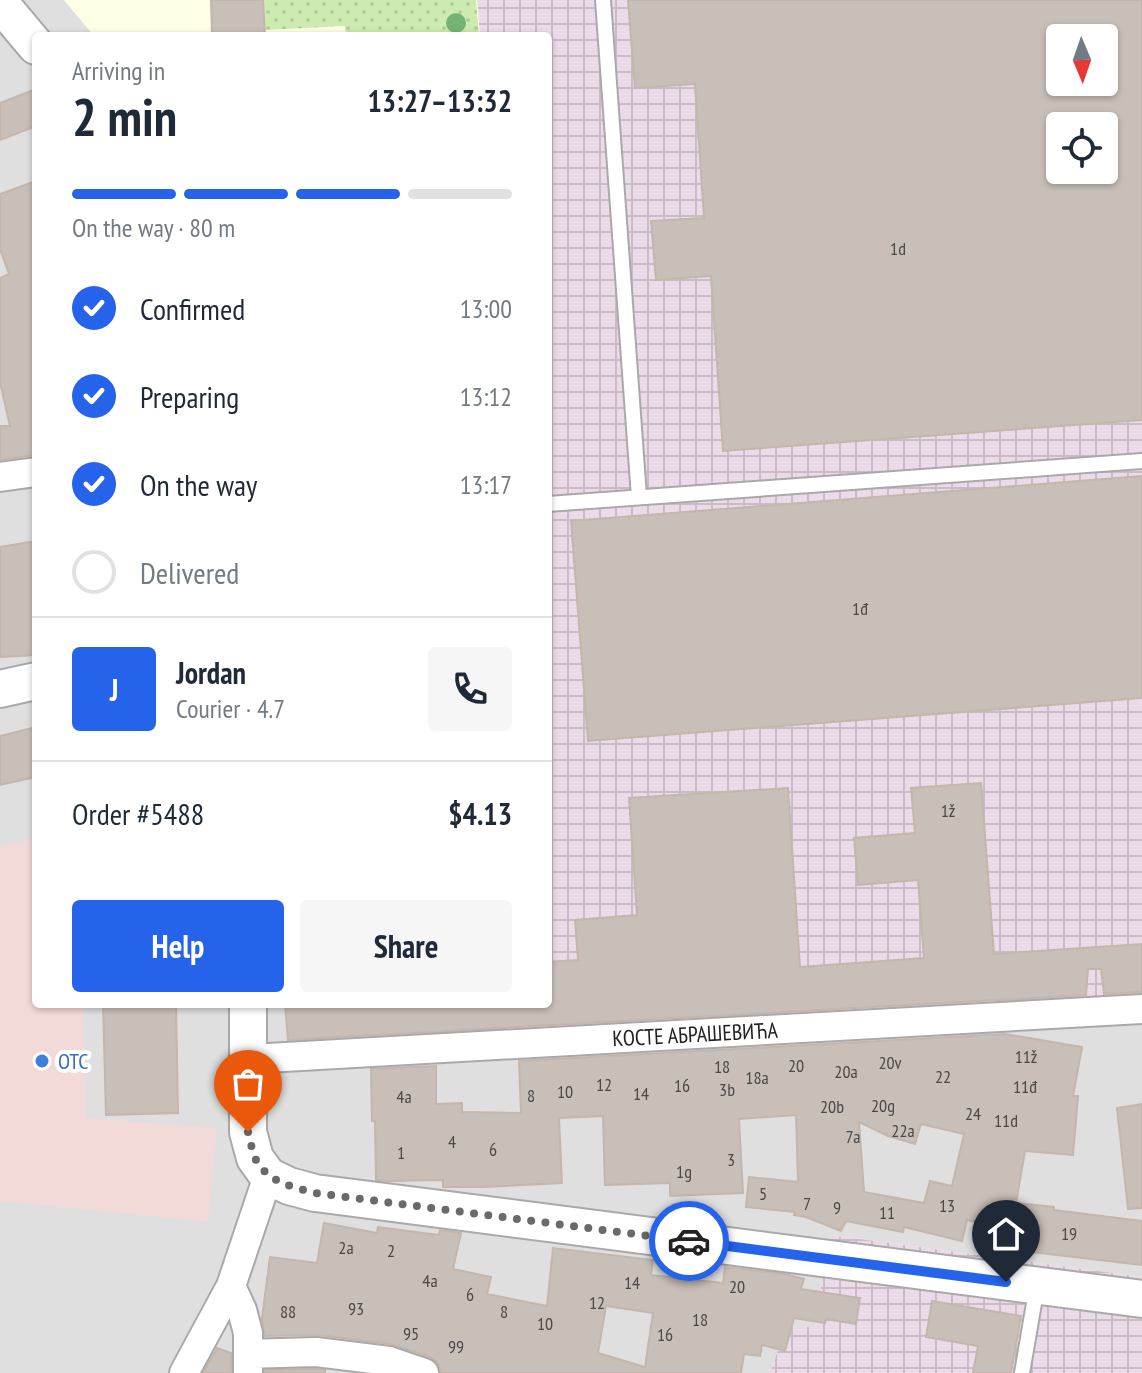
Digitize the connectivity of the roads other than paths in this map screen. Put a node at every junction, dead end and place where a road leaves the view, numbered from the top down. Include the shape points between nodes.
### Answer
1 (603, 0) edge
2 (0, 3) edge
3 (32, 41) edge
4 (1142, 461) edge
5 (32, 473) edge
6 (0, 477) edge
7 (639, 497) junction
8 (552, 504) edge
9 (32, 682) edge
10 (0, 689) edge
11 (248, 1008) edge
12 (1142, 1009) edge
13 (248, 1059) junction
14 (268, 1176) junction
15 (231, 1286) junction
16 (1037, 1286) junction
17 (1142, 1299) edge
18 (248, 1363) edge
19 (184, 1373) edge
20 (424, 1373) edge
21 (1022, 1373) edge

1 - 7 lane
2 - 3 street
4 - 7 lane
5 - 6 street
7 - 8 lane
9 - 10 street
11 - 13 street
12 - 13 street, КОСТЕ АБРАШЕВИЋА
13 - 14 street via 248,1132 255,1158
14 - 15 street
14 - 16 street via 315,1193
15 - 18 street via 248,1333
15 - 19 street
16 - 17 street
16 - 21 lane
18 - 20 street via 316,1352 389,1361

